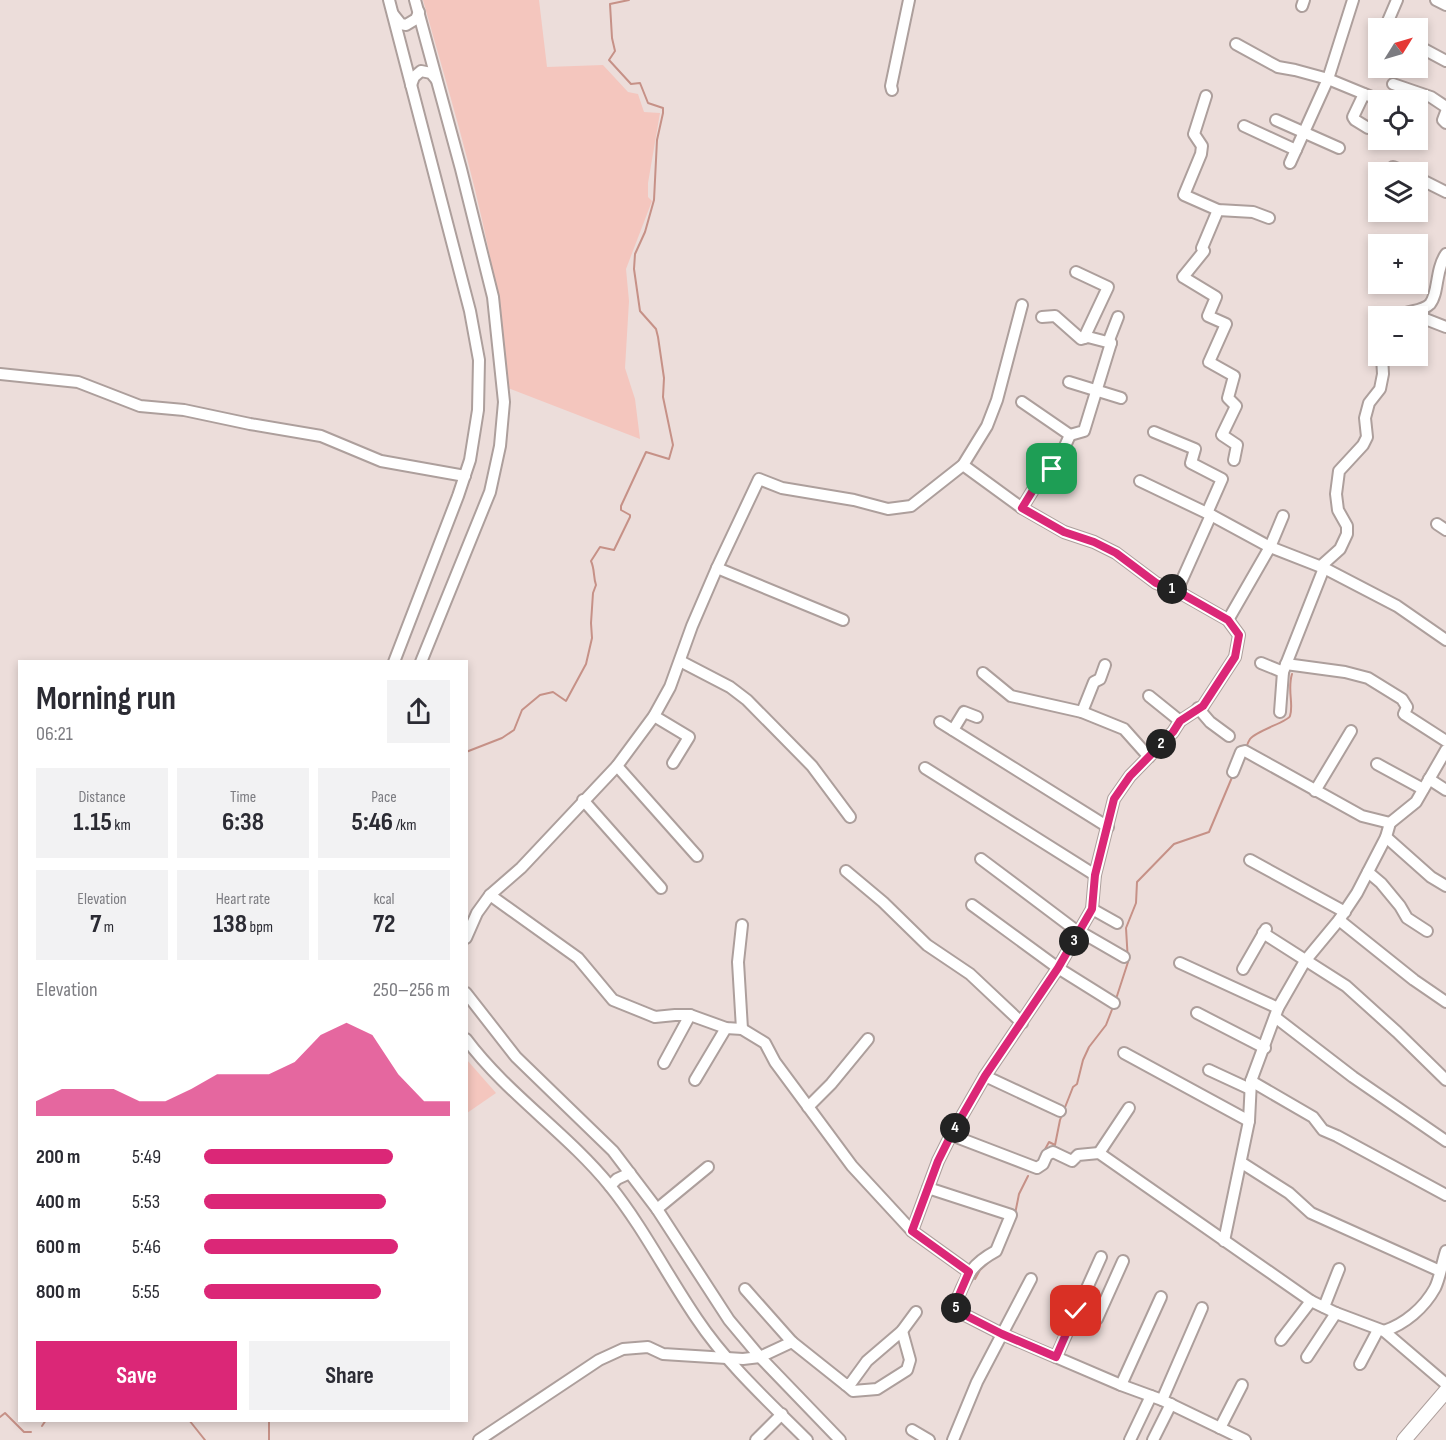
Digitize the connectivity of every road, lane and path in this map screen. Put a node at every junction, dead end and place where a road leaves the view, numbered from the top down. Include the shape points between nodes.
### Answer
1 (389, 0) edge
2 (415, 0) edge
3 (909, 0) edge
4 (1353, 0) edge
5 (1397, 0) edge
6 (1436, 0) edge
7 (1446, 5) edge
8 (419, 12) junction
9 (393, 14) junction
10 (1389, 18) edge
11 (1236, 44) dead end
12 (1428, 51) edge
13 (1446, 61) edge
14 (436, 79) junction
15 (1328, 79) junction
16 (1393, 84) dead end
17 (411, 85) junction
18 (892, 90) dead end
19 (1364, 94) junction
20 (1206, 96) dead end
21 (1368, 96) edge
22 (1446, 107) edge
23 (1446, 112) edge
24 (1276, 120) dead end
25 (1446, 123) edge
26 (1244, 126) dead end
27 (1368, 128) dead end
28 (1304, 132) junction
29 (1339, 148) dead end
30 (1296, 150) junction
31 (1290, 164) dead end
32 (1428, 183) edge
33 (1446, 192) edge
34 (1218, 210) junction
35 (1269, 218) dead end
36 (1446, 254) edge
37 (1442, 269) edge
38 (1076, 272) dead end
39 (1022, 305) dead end
40 (1427, 306) edge
41 (1042, 317) dead end
42 (1118, 317) dead end
43 (1428, 322) edge
44 (1446, 327) edge
45 (1084, 338) junction
46 (1111, 343) junction
47 (1383, 366) edge
48 (0, 374) edge
49 (1069, 382) dead end
50 (1098, 392) junction
51 (1121, 398) dead end
52 (1022, 402) dead end
53 (1154, 432) dead end
54 (1070, 435) junction
55 (1233, 460) dead end
56 (963, 465) junction
57 (465, 476) junction
58 (1140, 481) dead end
59 (1022, 508) junction
60 (1209, 514) junction
61 (1283, 516) dead end
62 (1270, 547) junction
63 (1322, 567) junction
64 (717, 568) junction
65 (1177, 591) junction
66 (843, 620) dead end
67 (1228, 620) junction
68 (1446, 640) edge
69 (395, 660) edge
70 (423, 660) edge
71 (680, 661) junction
72 (1261, 663) dead end
73 (1105, 664) dead end
74 (1285, 668) junction
75 (983, 672) dead end
76 (1149, 696) dead end
77 (1198, 708) junction
78 (1082, 712) junction
79 (1280, 712) dead end
80 (654, 716) junction
81 (977, 717) dead end
82 (1180, 721) junction
83 (940, 722) dead end
84 (953, 730) junction
85 (1351, 731) dead end
86 (1229, 736) dead end
87 (1446, 741) edge
88 (1446, 750) edge
89 (1149, 758) junction
90 (673, 763) dead end
91 (1377, 764) dead end
92 (617, 766) junction
93 (925, 768) dead end
94 (1233, 772) dead end
95 (1429, 779) junction
96 (1423, 789) junction
97 (1446, 790) edge
98 (1315, 791) junction
99 (583, 800) junction
100 (850, 817) dead end
101 (1390, 823) junction
102 (1108, 827) junction
103 (1386, 837) junction
104 (697, 856) dead end
105 (981, 859) dead end
106 (1250, 860) dead end
107 (846, 871) dead end
108 (1368, 872) junction
109 (1095, 875) junction
110 (1446, 886) edge
111 (661, 888) dead end
112 (490, 895) junction
113 (972, 905) dead end
114 (1092, 909) junction
115 (1342, 916) junction
116 (1117, 923) dead end
117 (742, 926) dead end
118 (1079, 932) junction
119 (1427, 932) dead end
120 (468, 933) edge
121 (1124, 957) dead end
122 (1305, 961) junction
123 (1180, 963) dead end
124 (1058, 968) junction
125 (1243, 969) dead end
126 (468, 996) edge
127 (1446, 1002) edge
128 (1114, 1004) dead end
129 (1277, 1012) junction
130 (1197, 1013) dead end
131 (690, 1015) junction
132 (1022, 1023) junction
133 (726, 1028) junction
134 (742, 1029) junction
135 (868, 1039) dead end
136 (468, 1041) edge
137 (1265, 1048) junction
138 (1124, 1053) dead end
139 (664, 1063) dead end
140 (1209, 1070) dead end
141 (985, 1076) junction
142 (694, 1080) dead end
143 (1446, 1080) edge
144 (1251, 1085) junction
145 (808, 1107) junction
146 (1129, 1108) dead end
147 (1060, 1111) dead end
148 (1250, 1121) junction
149 (951, 1135) junction
150 (1446, 1141) edge
151 (1099, 1154) junction
152 (1242, 1163) junction
153 (708, 1167) dead end
154 (630, 1173) junction
155 (610, 1186) junction
156 (928, 1188) junction
157 (1446, 1195) edge
158 (657, 1209) junction
159 (912, 1231) junction
160 (1224, 1241) junction
161 (1446, 1251) edge
162 (1101, 1257) dead end
163 (1123, 1261) dead end
164 (1339, 1269) dead end
165 (1440, 1270) junction
166 (969, 1272) junction
167 (1031, 1279) dead end
168 (745, 1289) dead end
169 (1161, 1297) dead end
170 (1311, 1301) junction
171 (1324, 1307) junction
172 (1202, 1308) dead end
173 (1076, 1311) junction
174 (916, 1312) dead end
175 (1336, 1313) junction
176 (1381, 1330) junction
177 (902, 1331) junction
178 (1002, 1334) junction
179 (1281, 1340) dead end
180 (792, 1342) junction
181 (760, 1357) junction
182 (1056, 1357) junction
183 (1307, 1357) dead end
184 (728, 1359) junction
185 (1360, 1364) dead end
186 (1446, 1384) edge
187 (846, 1385) junction
188 (1121, 1385) junction
189 (1242, 1385) dead end
190 (1446, 1390) edge
191 (1161, 1400) junction
192 (782, 1414) junction
193 (1220, 1428) junction
194 (912, 1431) dead end
195 (479, 1440) edge
196 (756, 1440) edge
197 (807, 1440) edge
198 (840, 1440) edge
199 (929, 1440) edge
200 (953, 1440) edge
201 (1130, 1440) edge
202 (1154, 1440) edge
203 (1245, 1440) edge
204 (1404, 1440) edge

1 - 9 street
2 - 8 street
3 - 18 street
4 - 15 street
5 - 10 street
6 - 7 street
8 - 9 street via 406,25
8 - 14 street
9 - 17 street
11 - 15 street via 1278,68
12 - 13 street
14 - 17 street via 422,71
14 - 70 street via 493,297 504,402 490,492
15 - 19 street
15 - 28 street
16 - 22 street via 1431,97
17 - 57 street via 470,311 479,360 478,410
19 - 21 street
19 - 27 street via 1353,117
20 - 34 street via 1194,134 1202,146 1201,154 1184,195
23 - 25 street
24 - 28 street
26 - 30 street
28 - 29 street
28 - 30 street
30 - 31 street
32 - 33 street
34 - 35 street via 1252,212
34 - 55 street via 1202,248 1204,252 1183,277 1216,297 1208,316 1226,324 1209,362 1234,376 1228,399 1236,406 1222,435 1237,445
36 - 37 street
37 - 40 street via 1436,292
38 - 45 street via 1108,287
39 - 56 street via 997,400 987,426
41 - 45 street via 1055,316
42 - 46 street via 1108,340
43 - 44 street
45 - 46 street
46 - 50 street
47 - 63 street via 1380,389 1369,403 1365,418 1367,437 1339,471 1338,510 1347,534 1340,549
48 - 57 street via 78,381 140,406 184,410 321,436 381,461
49 - 50 street
50 - 51 street
50 - 54 street via 1084,431
52 - 54 street
53 - 60 street via 1196,450 1191,463 1222,478
54 - 59 street via 1052,469 1041,477
56 - 59 street
56 - 64 street via 911,506 888,509 782,488 759,478
57 - 69 street
58 - 60 street
59 - 65 street via 1064,532 1116,553 1156,583
60 - 62 street
60 - 65 street
61 - 62 street
62 - 63 street
62 - 67 street
63 - 68 street via 1397,606
63 - 74 street
64 - 66 street
64 - 71 street
65 - 67 street
67 - 77 street via 1239,635 1235,657
71 - 80 street
71 - 100 street via 747,700 812,766
72 - 74 street
73 - 78 street
74 - 79 street
74 - 87 street via 1346,672 1368,678 1402,699 1407,707 1404,714
75 - 78 street via 1011,696
76 - 82 street
77 - 82 street
77 - 86 street
78 - 89 street via 1126,730
80 - 90 street via 689,737
80 - 92 street
81 - 84 street via 964,712
82 - 89 street
83 - 84 street
84 - 102 street
85 - 98 street
88 - 95 street
89 - 102 street via 1114,799
91 - 96 street
92 - 99 street
92 - 104 street
93 - 109 street
94 - 98 street via 1245,751
95 - 96 street
95 - 97 street
96 - 101 street via 1416,802
98 - 101 street via 1362,816
99 - 111 street
99 - 112 street
101 - 103 street
102 - 109 street
103 - 108 street
103 - 110 street via 1431,878
105 - 118 street
106 - 115 street
107 - 132 street via 927,945 970,974
108 - 115 street
108 - 119 street via 1407,918
109 - 114 street
112 - 120 street
112 - 131 street via 578,958 613,1000 656,1017
113 - 124 street
114 - 116 street
114 - 118 street
115 - 122 street
115 - 127 street via 1414,980
117 - 134 street via 738,962
118 - 121 street
118 - 124 street
122 - 125 street via 1264,931
122 - 129 street
122 - 143 street via 1346,986
123 - 129 street
124 - 128 street
124 - 132 street
126 - 154 street via 516,1057 613,1150
129 - 137 street
129 - 150 street via 1353,1077
130 - 137 street
131 - 133 street
131 - 139 street
132 - 141 street
133 - 134 street
133 - 142 street
134 - 145 street via 765,1043
135 - 145 street
136 - 155 street
137 - 144 street
138 - 148 street
140 - 144 street
141 - 147 street
141 - 149 street
144 - 148 street
144 - 157 street via 1313,1117 1323,1130
145 - 159 street via 852,1166
146 - 151 street
148 - 152 street
149 - 151 street via 1037,1167 1053,1152 1072,1161 1078,1155
149 - 156 street
151 - 160 street
152 - 160 street
152 - 165 street via 1289,1193 1311,1213
153 - 158 street
154 - 155 street
154 - 158 street
155 - 184 street via 697,1320
156 - 159 street
156 - 166 street via 1011,1215 996,1251
158 - 181 street via 729,1320
159 - 166 street
160 - 170 street
161 - 165 street
162 - 173 street
163 - 173 street via 1097,1319
164 - 171 street
165 - 176 street via 1435,1288 1416,1312 1398,1326
166 - 178 street via 956,1302 957,1311
167 - 178 street
168 - 180 street
169 - 188 street
170 - 171 street
170 - 179 street
171 - 175 street
172 - 191 street
173 - 182 street
174 - 177 street
175 - 176 street
175 - 183 street
176 - 185 street
176 - 186 street
177 - 187 street
177 - 187 street via 910,1360 907,1370 877,1389 853,1391
178 - 182 street
178 - 200 street
180 - 181 street
180 - 187 street
181 - 184 street
181 - 198 street
182 - 188 street
184 - 192 street
184 - 195 street via 663,1354 648,1347 623,1349 599,1360
188 - 191 street
189 - 193 street
190 - 204 main road
191 - 193 street
191 - 201 street
191 - 202 street
192 - 196 street
192 - 197 street
193 - 203 street
194 - 199 street

